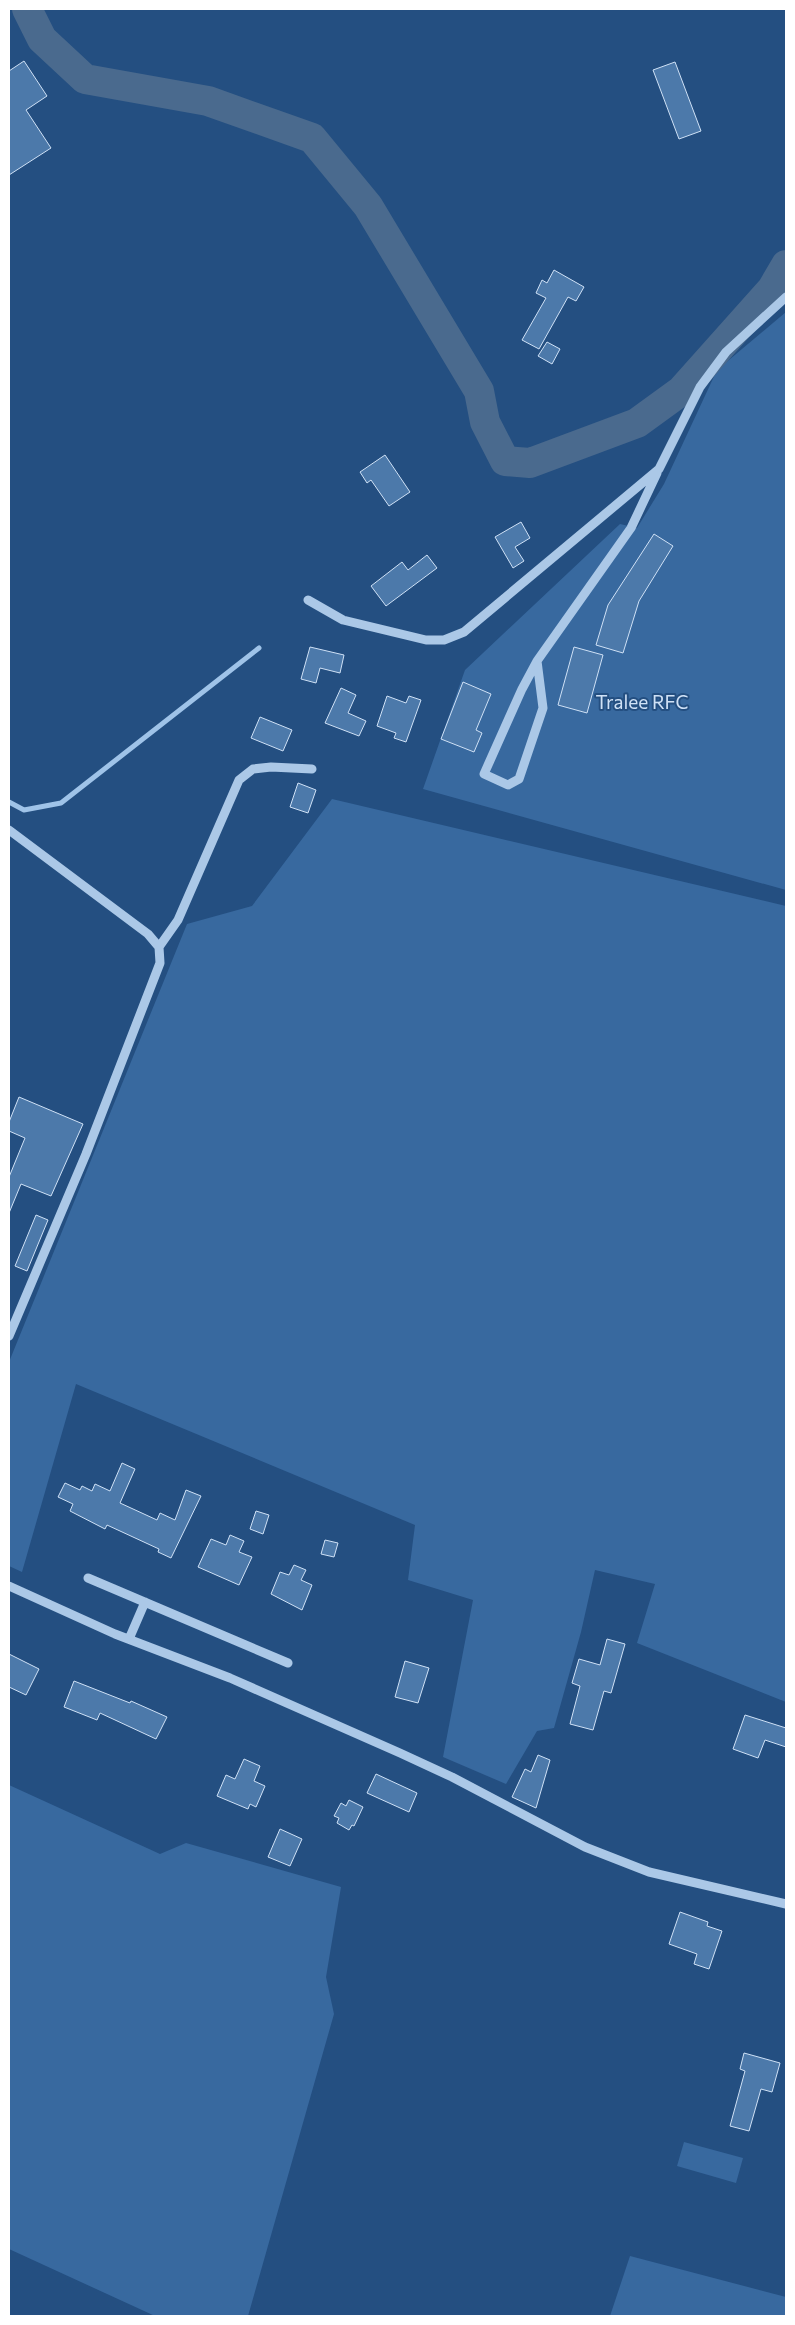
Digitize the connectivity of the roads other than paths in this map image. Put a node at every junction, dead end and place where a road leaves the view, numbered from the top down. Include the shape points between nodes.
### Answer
1 (786, 297) edge
2 (659, 469) junction
3 (308, 600) dead end
4 (537, 661) junction
5 (312, 768) dead end
6 (9, 830) edge
7 (159, 947) junction
8 (9, 1336) edge
9 (88, 1578) dead end
10 (9, 1586) edge
11 (145, 1602) junction
12 (129, 1639) junction
13 (288, 1663) dead end
14 (786, 1904) edge

1 - 2 street via 726,352 700,387
2 - 3 street via 464,632 444,640 426,640 343,620
2 - 4 street via 632,528
4 - 4 street via 484,774 508,785 518,779 543,708
5 - 7 street via 253,769 239,780 178,920
6 - 7 street via 148,934
7 - 8 street via 157,972 86,1154
9 - 11 street
10 - 12 street
11 - 12 street
11 - 13 street
12 - 14 street via 230,1678 400,1753 585,1847 649,1872

